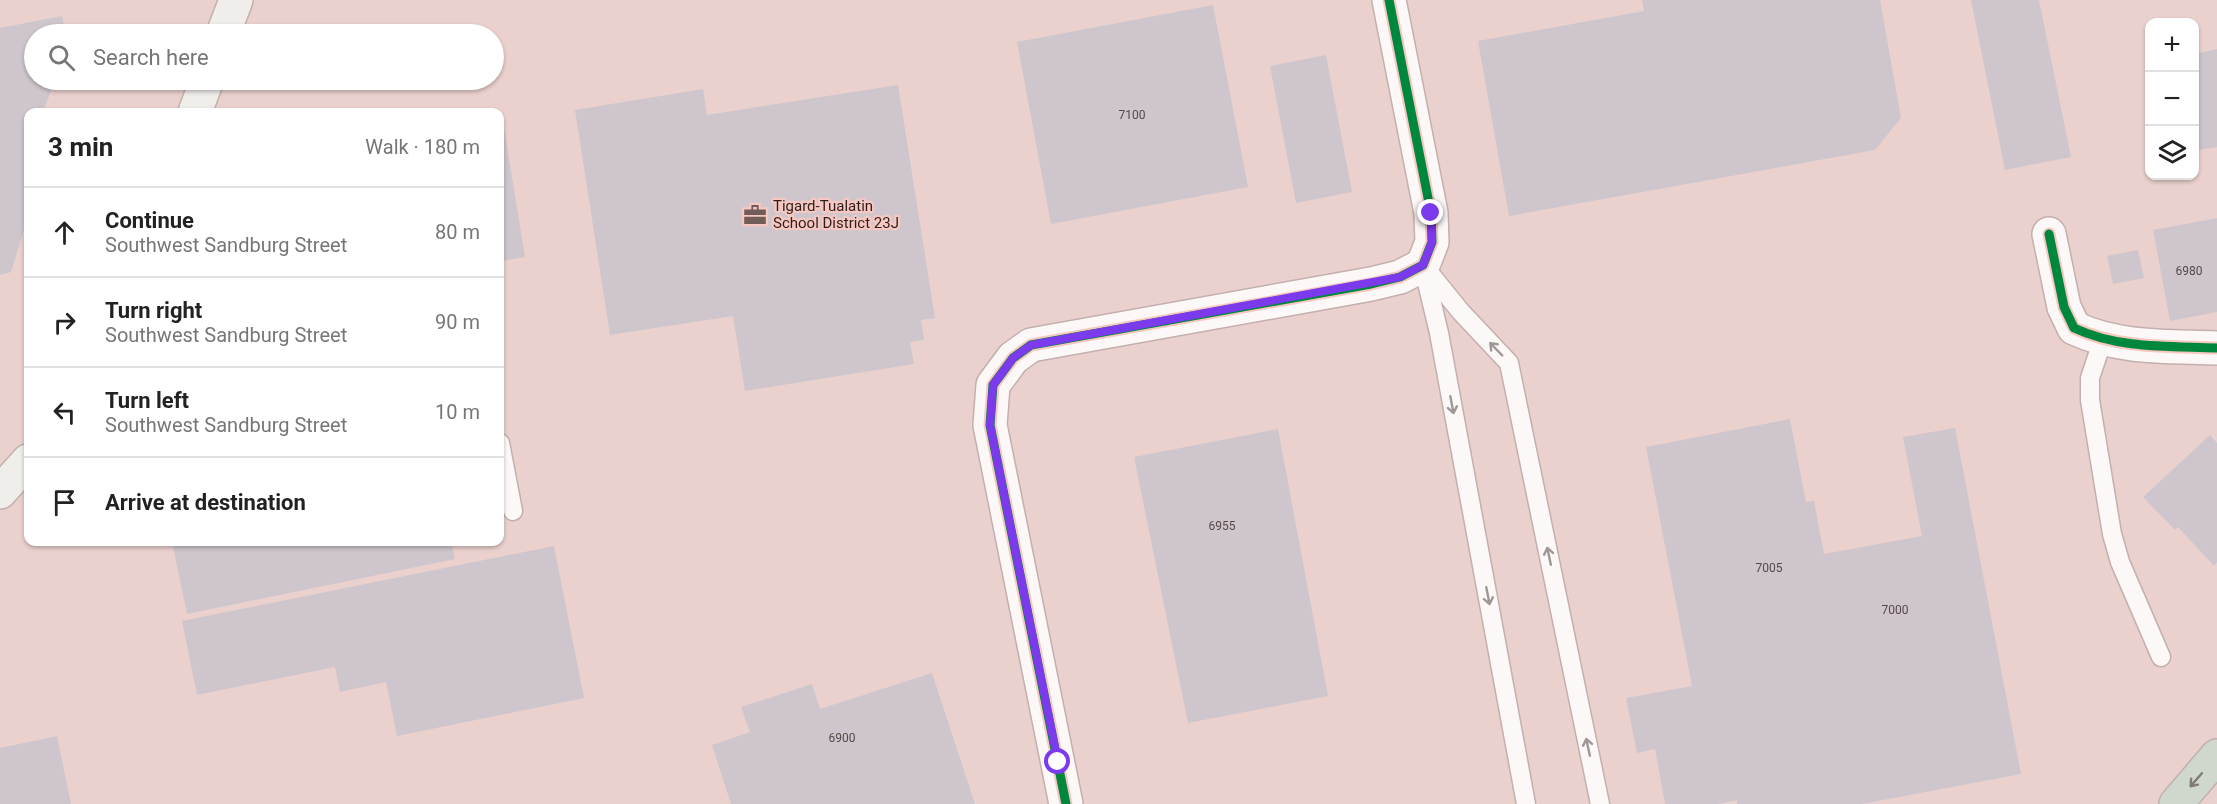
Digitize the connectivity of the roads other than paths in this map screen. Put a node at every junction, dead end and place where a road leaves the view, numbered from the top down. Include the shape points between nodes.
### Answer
1 (236, 0) edge
2 (1389, 0) edge
3 (228, 24) edge
4 (203, 90) edge
5 (196, 108) edge
6 (2049, 234) dead end
7 (1423, 265) junction
8 (2103, 339) junction
9 (2217, 348) edge
10 (504, 464) edge
11 (24, 465) edge
12 (0, 492) edge
13 (513, 511) dead end
14 (2161, 657) dead end
15 (2217, 756) edge
16 (1066, 804) edge
17 (1526, 804) edge
18 (1600, 804) edge
19 (2176, 804) edge

1 - 3 main road
2 - 7 street via 1431,213 1432,242
4 - 5 main road
6 - 8 street via 2064,308 2074,328
7 - 16 street via 1400,277 1371,284 1031,345 1013,358 993,385 990,425
7 -> 17 lane
18 -> 7 lane via 1509,363
8 - 9 street via 2131,345
8 - 14 lane via 2090,378 2090,400 2112,534 2128,584
10 - 13 lane
11 - 12 main road
15 -> 19 highway

